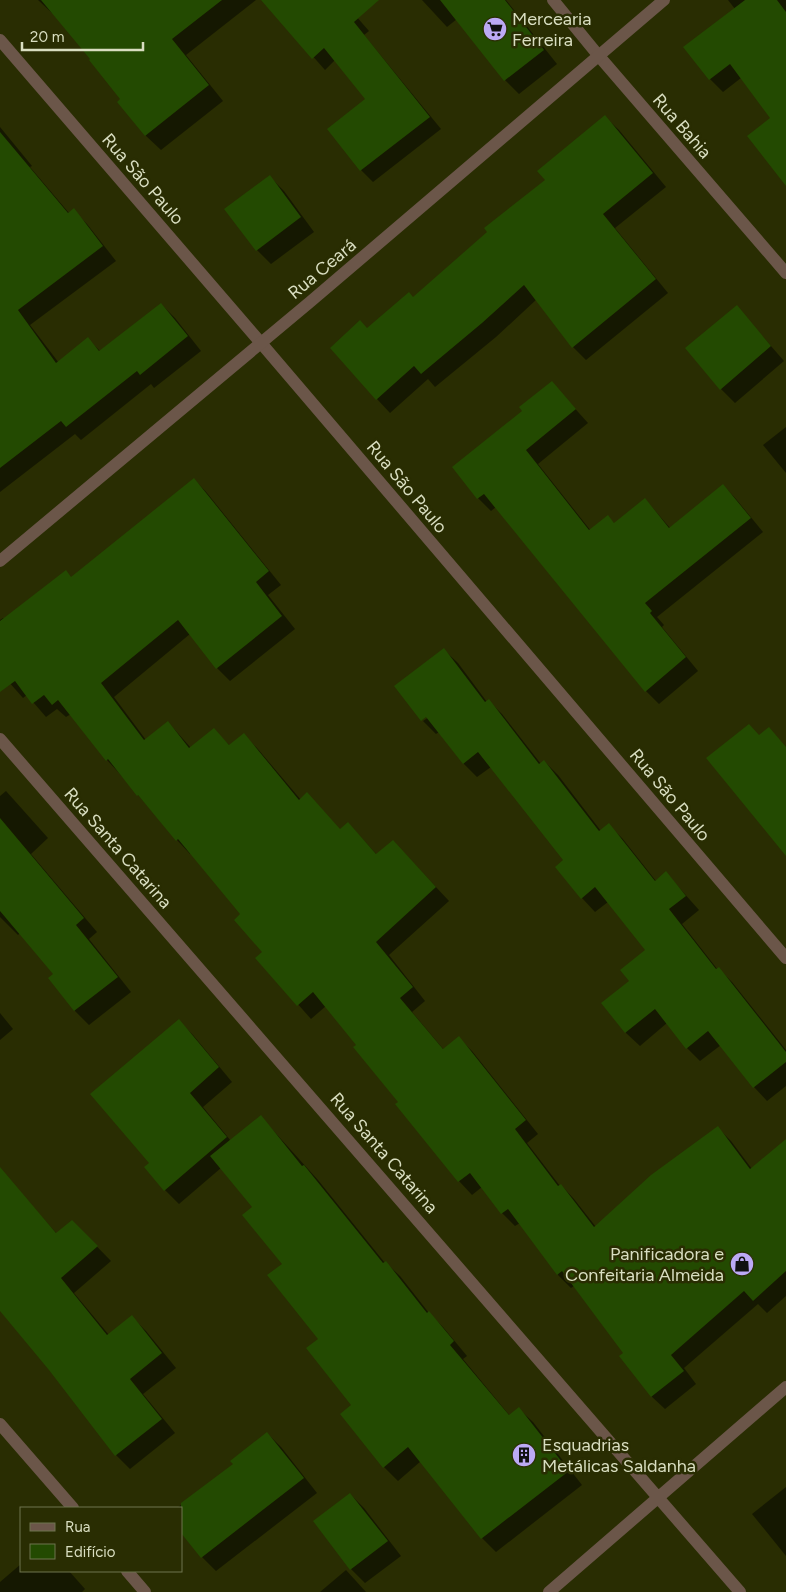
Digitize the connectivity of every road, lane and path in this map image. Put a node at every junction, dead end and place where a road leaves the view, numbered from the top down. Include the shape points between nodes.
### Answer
1 (553, 0) edge
2 (664, 0) edge
3 (0, 40) edge
4 (598, 56) junction
5 (786, 274) edge
6 (261, 343) junction
7 (0, 561) edge
8 (0, 739) edge
9 (786, 958) edge
10 (786, 1387) edge
11 (0, 1424) edge
12 (659, 1497) junction
13 (72, 1507) edge
14 (128, 1572) edge
15 (145, 1592) edge
16 (549, 1592) edge
17 (740, 1592) edge

1 - 4 street, Rua Bahia
2 - 4 street, Rua Ceará
3 - 6 street, Rua São Paulo
4 - 5 street, Rua Bahia
4 - 6 street, Rua Ceará
6 - 7 street, Rua Ceará
6 - 9 street, Rua São Paulo
8 - 12 street, Rua Santa Catarina
10 - 12 street
11 - 13 street
12 - 16 street
12 - 17 street, Rua Santa Catarina
14 - 15 street

